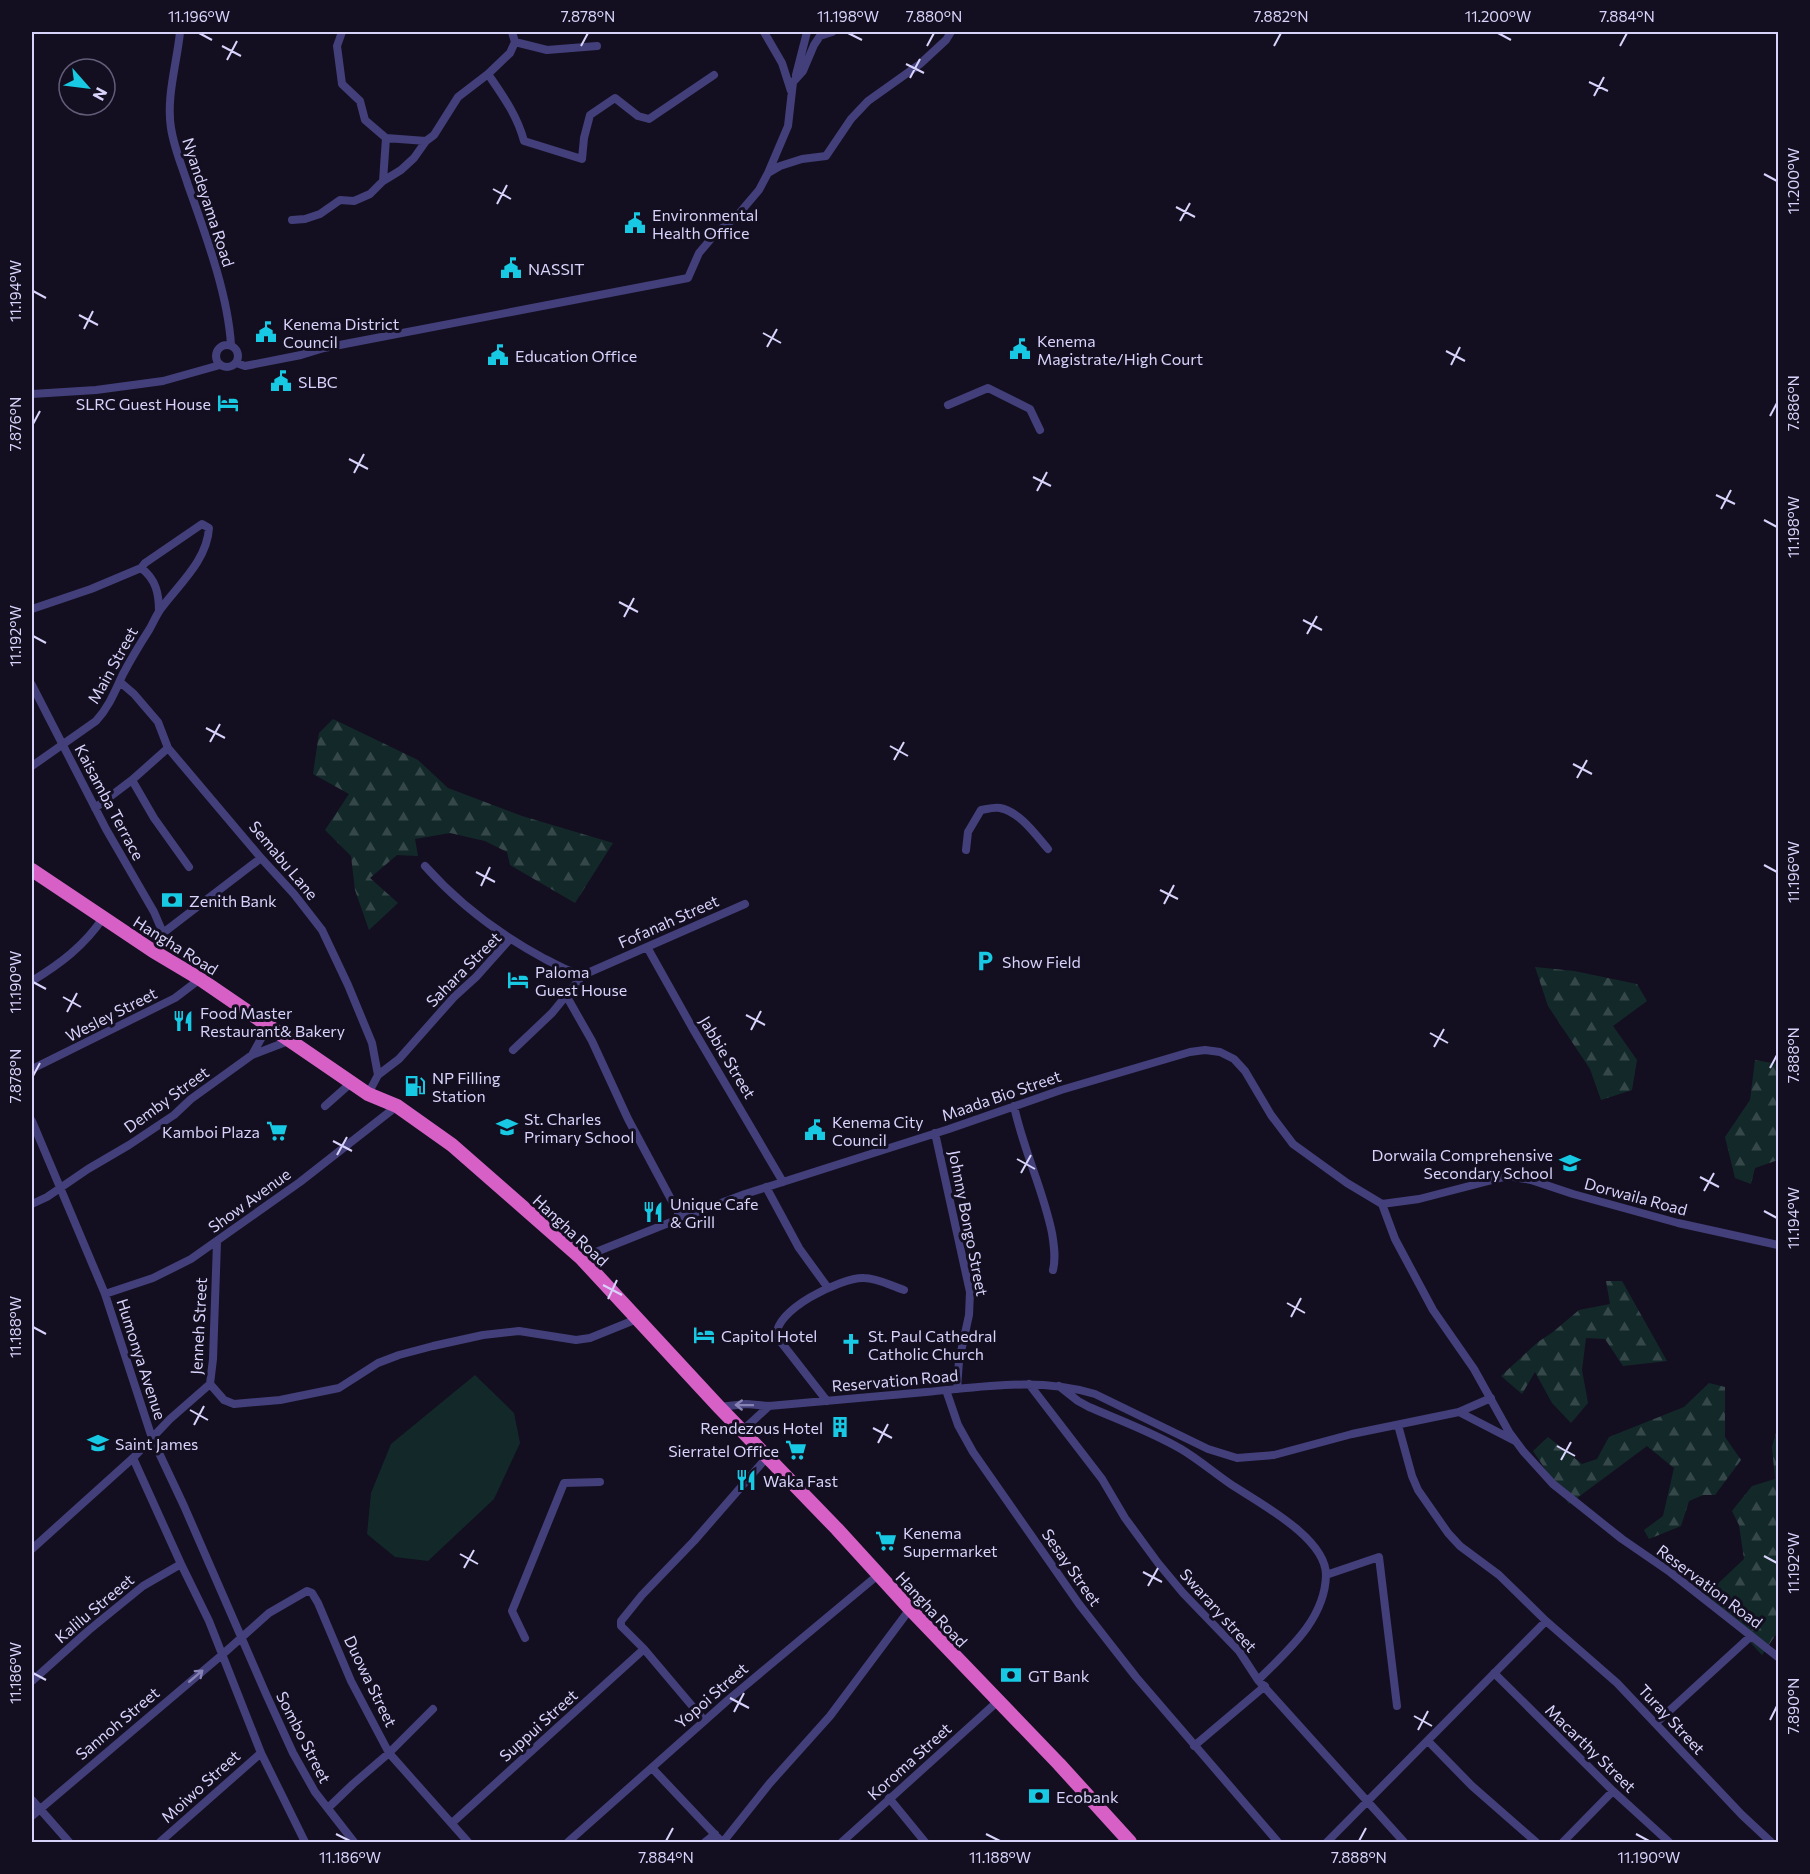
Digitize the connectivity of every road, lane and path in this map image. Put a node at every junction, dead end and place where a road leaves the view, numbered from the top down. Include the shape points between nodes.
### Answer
1 (180, 32) edge
2 (342, 32) edge
3 (512, 32) edge
4 (764, 32) edge
5 (807, 32) edge
6 (832, 32) edge
7 (951, 32) edge
8 (515, 42) junction
9 (597, 46) dead end
10 (488, 74) junction
11 (714, 75) dead end
12 (794, 82) junction
13 (792, 96) junction
14 (386, 138) junction
15 (426, 141) junction
16 (768, 173) junction
17 (383, 180) junction
18 (292, 220) dead end
19 (231, 345) junction
20 (236, 363) junction
21 (220, 365) junction
22 (32, 394) edge
23 (948, 405) dead end
24 (1041, 430) dead end
25 (141, 568) junction
26 (32, 609) edge
27 (159, 611) junction
28 (120, 682) junction
29 (32, 685) edge
30 (62, 744) junction
31 (168, 748) junction
32 (32, 766) edge
33 (132, 780) junction
34 (95, 808) junction
35 (1048, 849) dead end
36 (966, 850) dead end
37 (261, 858) junction
38 (424, 866) dead end
39 (189, 867) dead end
40 (32, 870) edge
41 (745, 904) dead end
42 (103, 918) junction
43 (163, 933) junction
44 (510, 939) junction
45 (647, 947) junction
46 (153, 951) junction
47 (584, 975) junction
48 (200, 979) junction
49 (32, 981) edge
50 (567, 997) junction
51 (268, 1026) junction
52 (292, 1040) junction
53 (513, 1050) dead end
54 (252, 1055) junction
55 (32, 1069) edge
56 (378, 1075) junction
57 (352, 1082) junction
58 (368, 1094) junction
59 (326, 1106) dead end
60 (397, 1106) junction
61 (1014, 1106) junction
62 (32, 1121) edge
63 (935, 1133) junction
64 (783, 1182) junction
65 (60, 1187) junction
66 (766, 1187) junction
67 (32, 1204) edge
68 (1382, 1204) junction
69 (681, 1218) junction
70 (217, 1242) junction
71 (1779, 1245) edge
72 (581, 1258) junction
73 (1053, 1270) dead end
74 (828, 1288) junction
75 (904, 1290) dead end
76 (105, 1294) junction
77 (637, 1319) junction
78 (210, 1384) junction
79 (1029, 1384) junction
80 (1058, 1386) junction
81 (957, 1389) junction
82 (946, 1390) junction
83 (1491, 1398) junction
84 (827, 1401) junction
85 (769, 1406) junction
86 (718, 1407) junction
87 (1459, 1412) junction
88 (1398, 1425) junction
89 (742, 1431) junction
90 (152, 1438) junction
91 (1517, 1443) junction
92 (1208, 1449) junction
93 (768, 1456) junction
94 (133, 1458) junction
95 (1201, 1464) junction
96 (600, 1482) dead end
97 (32, 1549) edge
98 (181, 1564) junction
99 (878, 1575) junction
100 (1326, 1575) junction
101 (910, 1609) junction
102 (1546, 1621) junction
103 (1751, 1636) junction
104 (241, 1638) junction
105 (525, 1638) dead end
106 (644, 1649) junction
107 (223, 1654) junction
108 (1779, 1657) edge
109 (1494, 1673) junction
110 (32, 1681) edge
111 (1262, 1683) junction
112 (997, 1702) junction
113 (1397, 1706) dead end
114 (433, 1709) dead end
115 (704, 1720) junction
116 (1656, 1723) junction
117 (1428, 1741) junction
118 (1194, 1746) junction
119 (261, 1753) junction
120 (389, 1753) junction
121 (652, 1768) junction
122 (1613, 1791) junction
123 (890, 1798) junction
124 (32, 1800) edge
125 (1366, 1802) junction
126 (328, 1808) junction
127 (39, 1809) junction
128 (32, 1816) edge
129 (452, 1823) junction
130 (715, 1834) junction
131 (69, 1842) edge
132 (160, 1842) edge
133 (304, 1842) edge
134 (354, 1842) edge
135 (468, 1842) edge
136 (568, 1842) edge
137 (705, 1842) edge
138 (723, 1842) edge
139 (842, 1842) edge
140 (926, 1842) edge
141 (1130, 1842) edge
142 (1278, 1842) edge
143 (1327, 1842) edge
144 (1404, 1842) edge
145 (1536, 1842) edge
146 (1563, 1842) edge
147 (1669, 1842) edge
148 (1771, 1842) edge

1 - 19 street, Nyandeyama Road via 170,102 174,150 219,282
2 - 14 street via 337,46 342,84 360,101 365,120
3 - 8 street
4 - 13 street via 782,63
5 - 12 street
6 - 12 street via 820,36
7 - 16 street via 928,58 868,101 826,156 802,159
8 - 9 street via 547,50
8 - 10 street via 510,53
10 - 11 street via 511,106 524,141 582,159 590,115 615,98 638,116 649,119
10 - 15 street via 458,97
12 - 13 street
13 - 16 street via 788,126
14 - 15 street
14 - 17 street
15 - 17 street via 401,170
16 - 20 street via 736,217 699,253 688,278 380,336 254,365
17 - 18 street via 370,194 354,201 340,200 320,214
19 - 20 street via 239,355
19 - 21 street via 222,346 217,352
20 - 21 street
21 - 22 street via 163,381
23 - 24 street via 988,388 1030,410
25 - 26 street
25 - 27 street via 158,590
25 - 27 street, Main Street via 202,524 209,528 200,558
27 - 28 street, Main Street
28 - 30 street, Main Street via 103,714
28 - 31 street, Semabu Lane via 158,722
29 - 30 street, Kaisamba Terrace
30 - 32 street, Main Street
30 - 34 street, Kaisamba Terrace
31 - 33 street
31 - 37 street, Semabu Lane
33 - 34 street
33 - 39 street
34 - 43 street, Kaisamba Terrace
35 - 36 street via 1013,813 999,808 981,810 968,832
37 - 43 street
37 - 56 street, Semabu Lane via 322,930 372,1044
38 - 44 street via 458,900
40 - 42 highway, Hangha Road
41 - 45 street, Fofanah Street
42 - 46 highway, Hangha Road
42 - 49 street via 78,949
43 - 46 street
44 - 47 street, Sahara Street
44 - 56 street, Sahara Street via 399,1059
45 - 47 street, Fofanah Street
45 - 64 street, Jabbie Street
46 - 48 highway, Hangha Road
47 - 50 street, Fofanah Street
48 - 51 highway, Hangha Road
48 - 55 street, Wesley Street via 175,998
50 - 53 street, Fofanah Street
50 - 69 street
51 - 52 highway, Hangha Road
51 - 54 street
52 - 54 street, Demby Street
52 - 57 highway, Hangha Road
54 - 65 street, Demby Street via 156,1127
56 - 58 street
57 - 58 highway, Hangha Road
57 - 59 street
58 - 60 highway, Hangha Road
60 - 70 street, Show Avenue
60 - 72 highway, Hangha Road via 452,1145
61 - 63 street, Maada Bio Street
61 - 68 street, Maada Bio Street via 1190,1052 1220,1052 1245,1071 1293,1144
61 - 73 street via 1047,1209
62 - 65 street, Humonya Avenue
63 - 64 street, Maada Bio Street
63 - 81 street, Johnny Bongo Street via 970,1292
64 - 66 street, Maada Bio Street
65 - 67 street, Demby Street
65 - 76 street, Humonya Avenue
66 - 69 street, Maada Bio Street
66 - 74 street via 799,1248
68 - 71 street, Dorwaila Road via 1429,1197 1508,1176 1678,1223
68 - 83 street via 1427,1301
69 - 72 street, Maada Bio Street
70 - 76 street, Show Avenue via 153,1278
70 - 78 street, Jenneh Street
72 - 77 highway, Hangha Road
74 - 75 street via 861,1277
74 - 84 street via 799,1305 779,1325 776,1334
76 - 90 street, Humonya Avenue
77 - 78 street via 576,1340 519,1331 433,1346 378,1363 339,1388 280,1400 234,1404 224,1400
77 - 86 highway, Hangha Road
78 - 90 street, Jenneh Street
79 - 80 street, Reservation Road
79 - 81 street, Reservation Road
79 - 111 street, Swarary street via 1102,1479 1158,1563 1239,1651
80 - 92 street, Reservation Road via 1095,1394
80 - 95 street via 1078,1401 1180,1449
81 - 82 street, Reservation Road
82 - 84 street, Reservation Road
82 - 118 street, Sesay Street via 973,1452 1079,1604
83 - 87 street, Reservation Road
83 - 91 street
84 - 85 street, Reservation Road
85 -> 86 street, Reservation Road
85 - 89 street
86 - 89 highway, Hangha Road
87 - 88 street, Reservation Road
87 - 91 street
88 - 92 street, Reservation Road via 1262,1457 1237,1458
88 - 102 street, Turay Street via 1418,1490 1448,1533
89 - 93 highway, Hangha Road
90 - 94 street, Jenneh Street
90 - 104 street, Humonya Avenue
91 - 103 street, Reservation Road via 1553,1484
92 - 95 street
93 - 99 highway, Hangha Road
93 - 106 street via 622,1618 621,1626
94 - 97 street, Jenneh Street
94 - 98 street
95 - 100 street via 1283,1518 1318,1551
96 - 105 street via 564,1484 512,1611
98 - 107 street
98 - 110 street, Kalilu Streeet via 143,1586
99 - 101 highway, Hangha Road
99 - 115 street, Yopoi Street
100 - 111 street via 1318,1609 1309,1625
100 - 113 street via 1379,1557
101 - 112 highway, Hangha Road
101 - 138 street via 830,1716
102 - 109 street
102 - 116 street, Turay Street via 1596,1662
103 - 108 street, Reservation Road
103 - 116 street
104 - 107 street, Sannoh Street
104 - 120 street, Duowa Street via 269,1613 309,1591
104 - 126 street, Sombo Street via 293,1753
106 - 115 street
106 - 129 street, Suppui Street
107 - 119 street
127 -> 107 street, Sannoh Street
109 - 117 street
109 - 122 street, Macarthy Street
111 - 118 street
111 - 125 street, Swarary street
112 - 123 street, Koroma Street
112 - 141 highway, Hangha Road
114 - 120 street
115 - 121 street, Yopoi Street
116 - 148 street, Turay Street
117 - 125 street
117 - 145 street
118 - 142 street, Sesay Street
119 - 132 street, Moiwo Street
119 - 133 street
120 - 126 street
120 - 129 street, Duowa Street
121 - 130 street
121 - 136 street, Yopoi Street
122 - 146 street
122 - 147 street, Macarthy Street
123 - 139 street, Koroma Street
123 - 140 street
124 - 127 street
125 - 143 street
125 - 144 street, Swarary street
126 - 134 street, Sombo Street
127 - 128 street, Sannoh Street
127 - 131 street
129 - 135 street, Duowa Street
130 - 137 street
130 - 138 street

